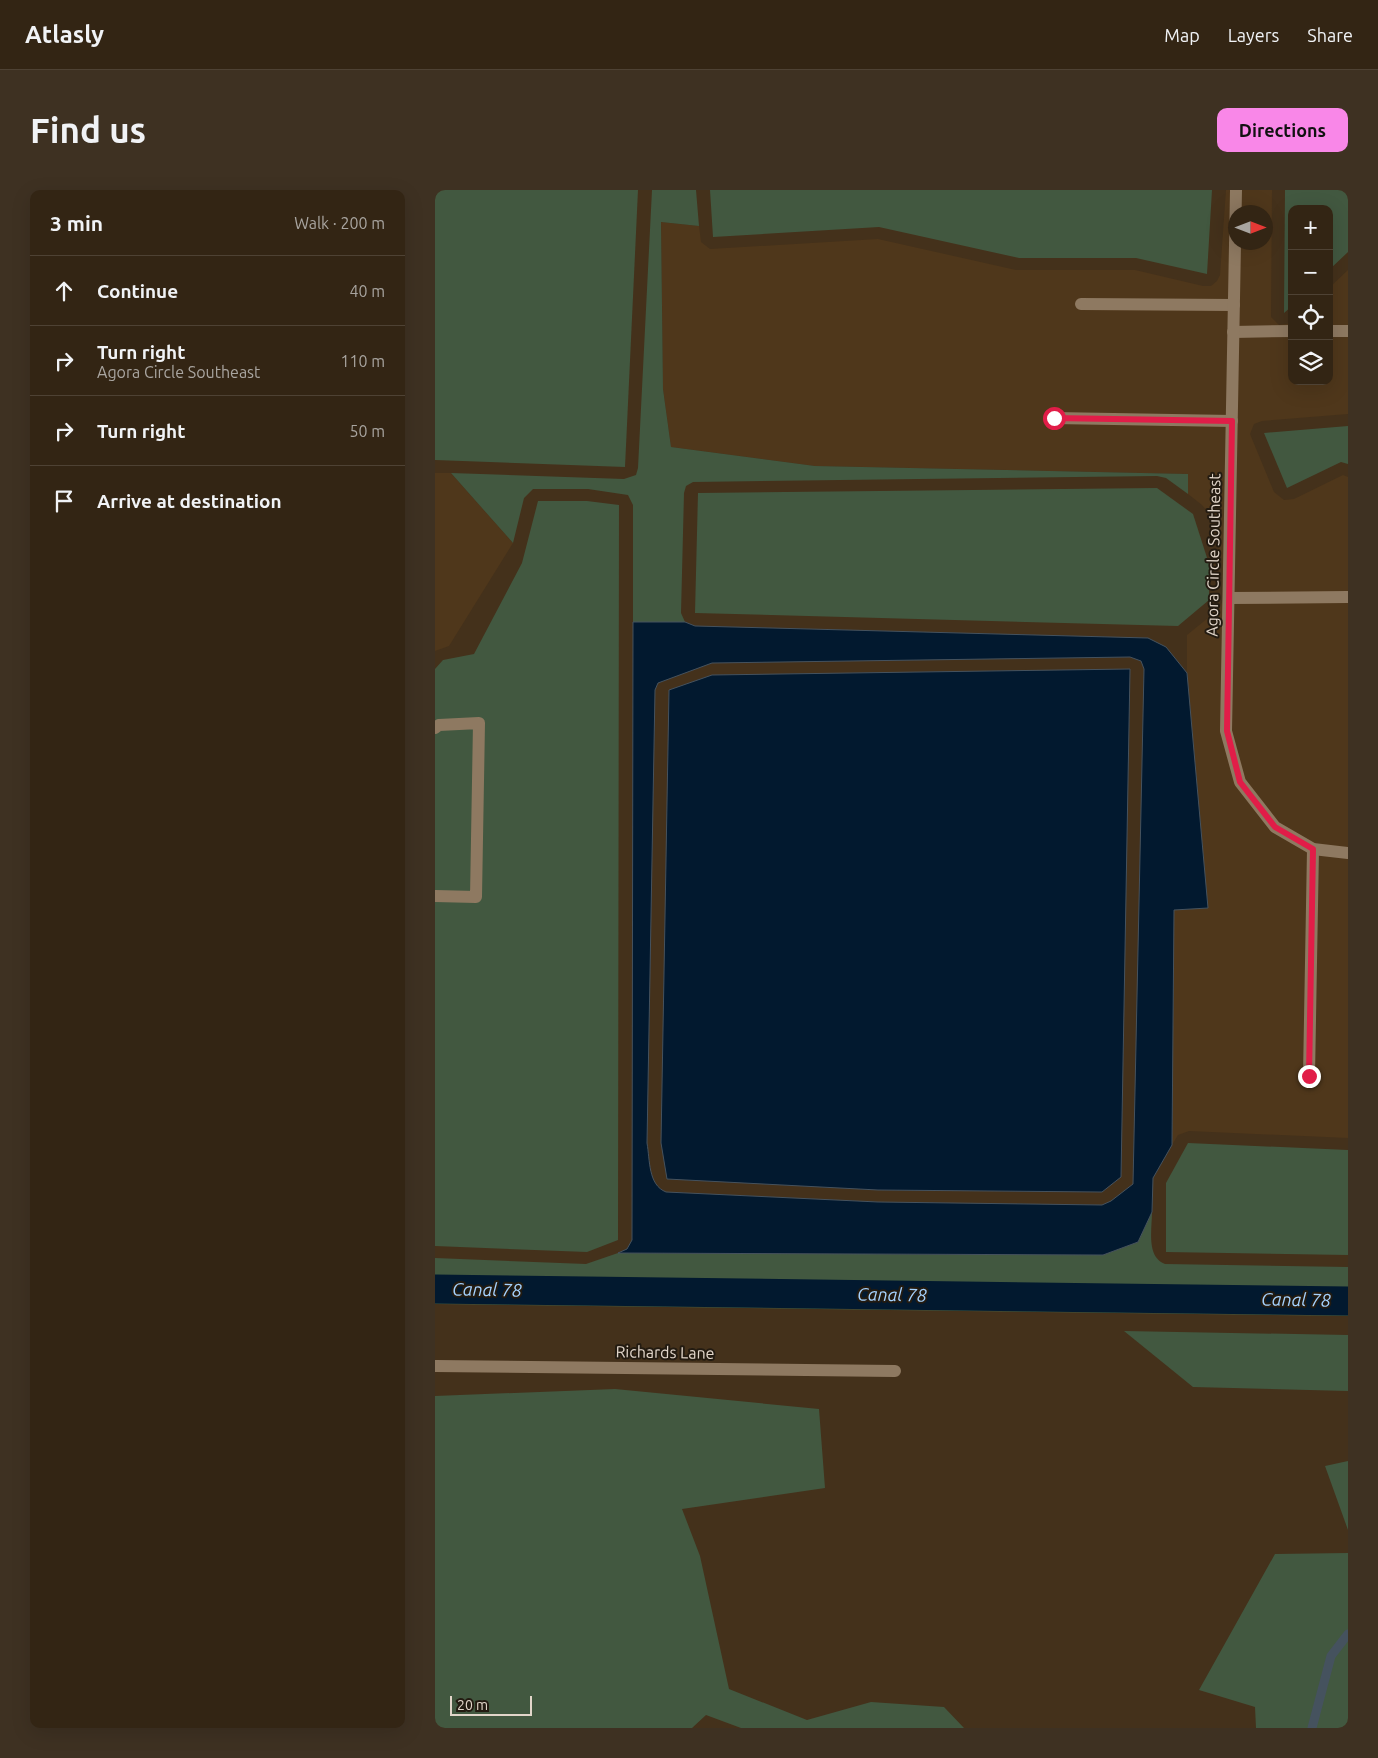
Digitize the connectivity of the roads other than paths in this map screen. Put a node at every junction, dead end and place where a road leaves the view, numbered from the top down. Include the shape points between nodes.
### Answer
1 (1236, 190) edge
2 (1081, 304) dead end
3 (1234, 305) junction
4 (1288, 331) edge
5 (1333, 331) edge
6 (1348, 331) edge
7 (1233, 332) junction
8 (1054, 418) dead end
9 (1232, 421) junction
10 (1348, 597) edge
11 (1229, 598) junction
12 (435, 728) edge
13 (1313, 849) junction
14 (1348, 853) edge
15 (435, 896) edge
16 (1309, 1076) dead end
17 (435, 1366) edge
18 (895, 1371) dead end

1 - 3 street, Agora Circle Southeast
2 - 3 street
3 - 7 street, Agora Circle Southeast
4 - 7 street
5 - 6 street
7 - 9 street, Agora Circle Southeast
8 - 9 street
9 - 11 street, Agora Circle Southeast
10 - 11 street
11 - 13 street, Agora Circle Southeast via 1227,731 1240,782 1275,827
12 - 15 street via 439,725 479,723 476,897
13 - 14 street, Agora Circle Southeast
13 - 16 street
17 - 18 street, Richards Lane

